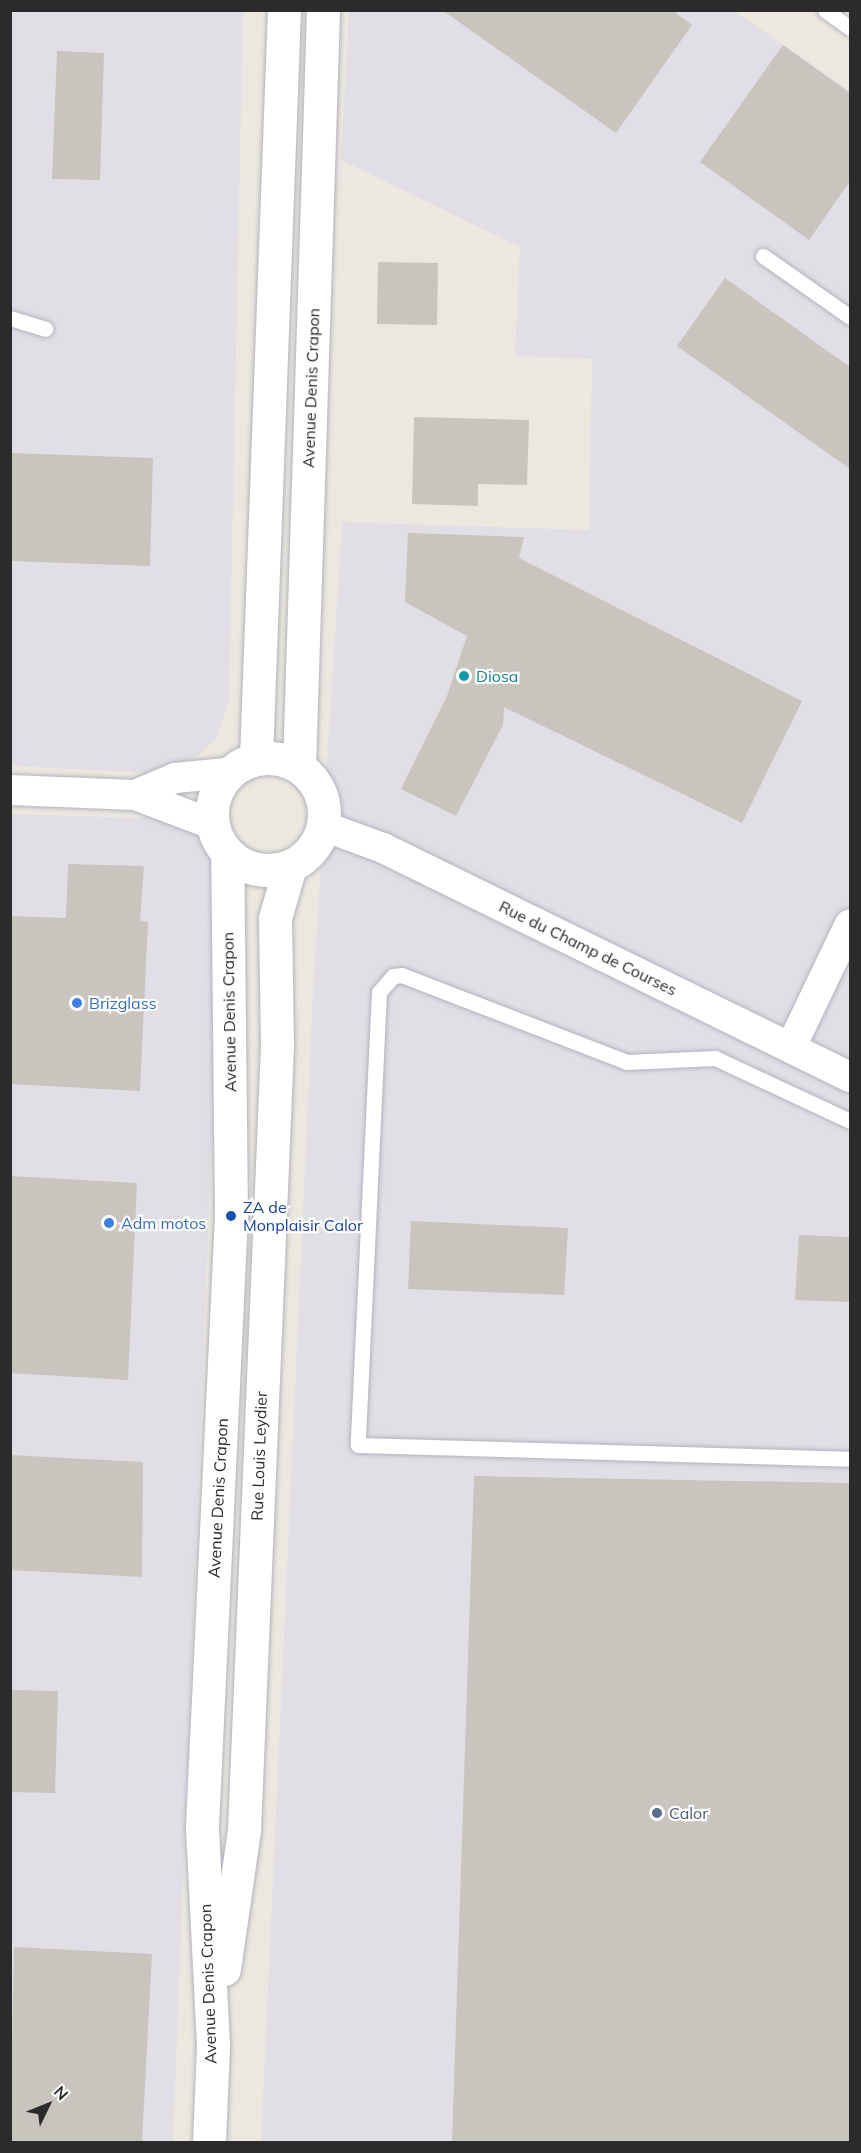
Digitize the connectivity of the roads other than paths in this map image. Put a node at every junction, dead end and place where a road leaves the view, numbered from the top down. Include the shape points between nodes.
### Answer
1 (284, 10) edge
2 (323, 10) edge
3 (825, 10) edge
4 (850, 28) edge
5 (763, 256) dead end
6 (850, 317) edge
7 (10, 318) edge
8 (45, 329) dead end
9 (256, 758) junction
10 (299, 766) junction
11 (227, 773) junction
12 (10, 790) edge
13 (135, 795) junction
14 (212, 824) junction
15 (323, 826) junction
16 (227, 854) junction
17 (290, 866) junction
18 (850, 924) edge
19 (791, 1047) junction
20 (850, 1077) edge
21 (850, 1121) edge
22 (850, 1459) edge
23 (213, 2045) junction
24 (209, 2142) edge

1 - 9 main road
2 - 10 main road, Avenue Denis Crapon
3 - 4 lane
5 - 6 lane
7 - 8 lane
9 - 10 main road
9 - 11 main road
10 - 15 main road via 320,792
11 - 13 street via 176,778
11 - 14 main road via 213,797
12 - 13 street
13 - 14 street
14 - 16 main road
15 - 17 main road via 305,857
15 - 19 street, Rue du Champ de Courses via 383,848
16 - 17 main road via 246,866
16 - 23 main road, Avenue Denis Crapon via 231,1216 202,1826
17 - 23 main road, Rue Louis Leydier via 275,918 277,1046 244,1830
18 - 19 street
19 - 20 street, Rue du Champ de Courses
21 - 22 lane via 715,1058 627,1062 393,976 379,992 358,1445
23 - 24 main road, Avenue Denis Crapon

